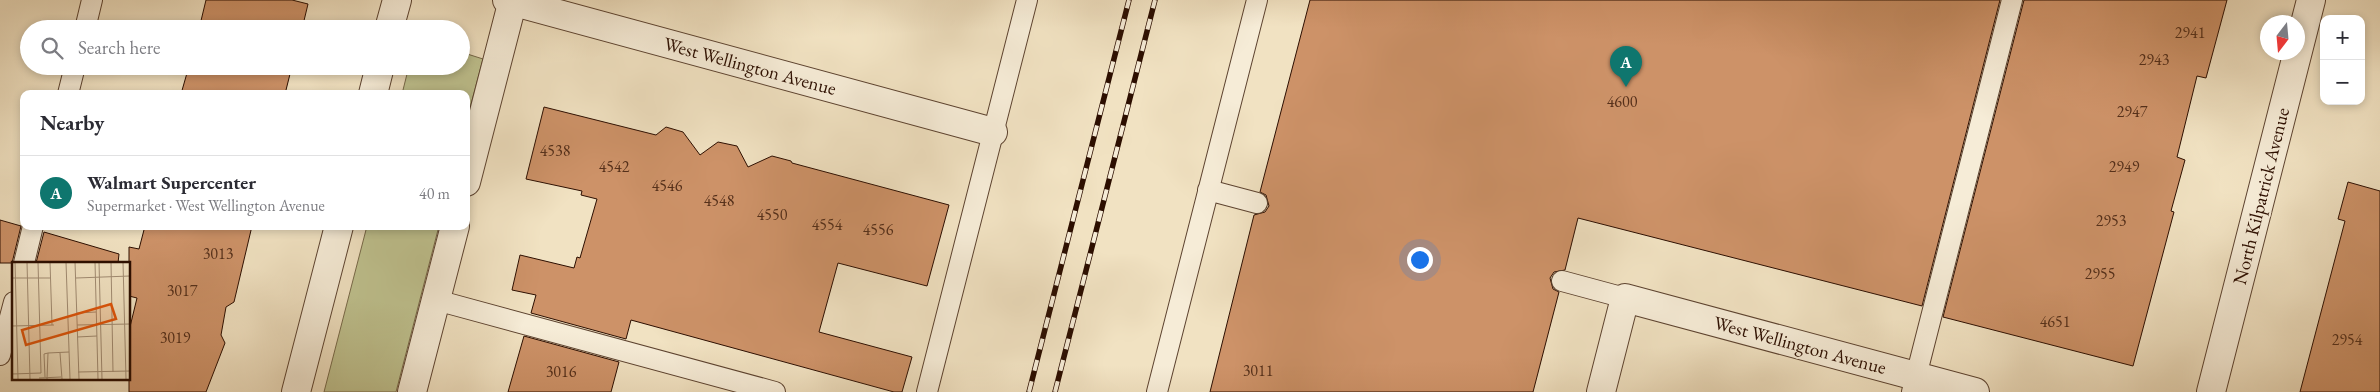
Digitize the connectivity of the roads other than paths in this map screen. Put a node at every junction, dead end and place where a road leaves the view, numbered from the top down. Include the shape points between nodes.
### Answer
1 (92, 0) edge
2 (396, 0) edge
3 (511, 0) edge
4 (1027, 0) edge
5 (1257, 0) edge
6 (2012, 0) edge
7 (2311, 0) edge
8 (87, 20) edge
9 (391, 20) edge
10 (73, 75) edge
11 (377, 75) edge
12 (69, 90) edge
13 (373, 90) edge
14 (993, 132) junction
15 (470, 166) edge
16 (1208, 190) junction
17 (1258, 202) dead end
18 (33, 230) edge
19 (338, 230) edge
20 (454, 230) edge
21 (24, 262) edge
22 (1562, 281) dead end
23 (1625, 298) junction
24 (436, 300) junction
25 (12, 310) edge
26 (0, 355) edge
27 (1914, 384) edge
28 (296, 392) edge
29 (412, 392) edge
30 (775, 392) edge
31 (927, 392) edge
32 (1156, 392) edge
33 (1601, 392) edge
34 (1976, 392) edge
35 (2211, 392) edge

1 - 8 lane
2 - 9 street
3 - 14 street, West Wellington Avenue
3 - 15 street
4 - 14 lane
5 - 16 lane
6 - 27 lane
7 - 35 street, North Kilpatrick Avenue
10 - 12 lane
11 - 13 street
14 - 31 lane
16 - 17 lane
16 - 32 lane
18 - 21 lane
19 - 28 street
20 - 24 street
22 - 23 lane
23 - 27 street, West Wellington Avenue
23 - 33 street
24 - 29 street
24 - 30 lane
25 - 26 lane
27 - 34 street, West Wellington Avenue

